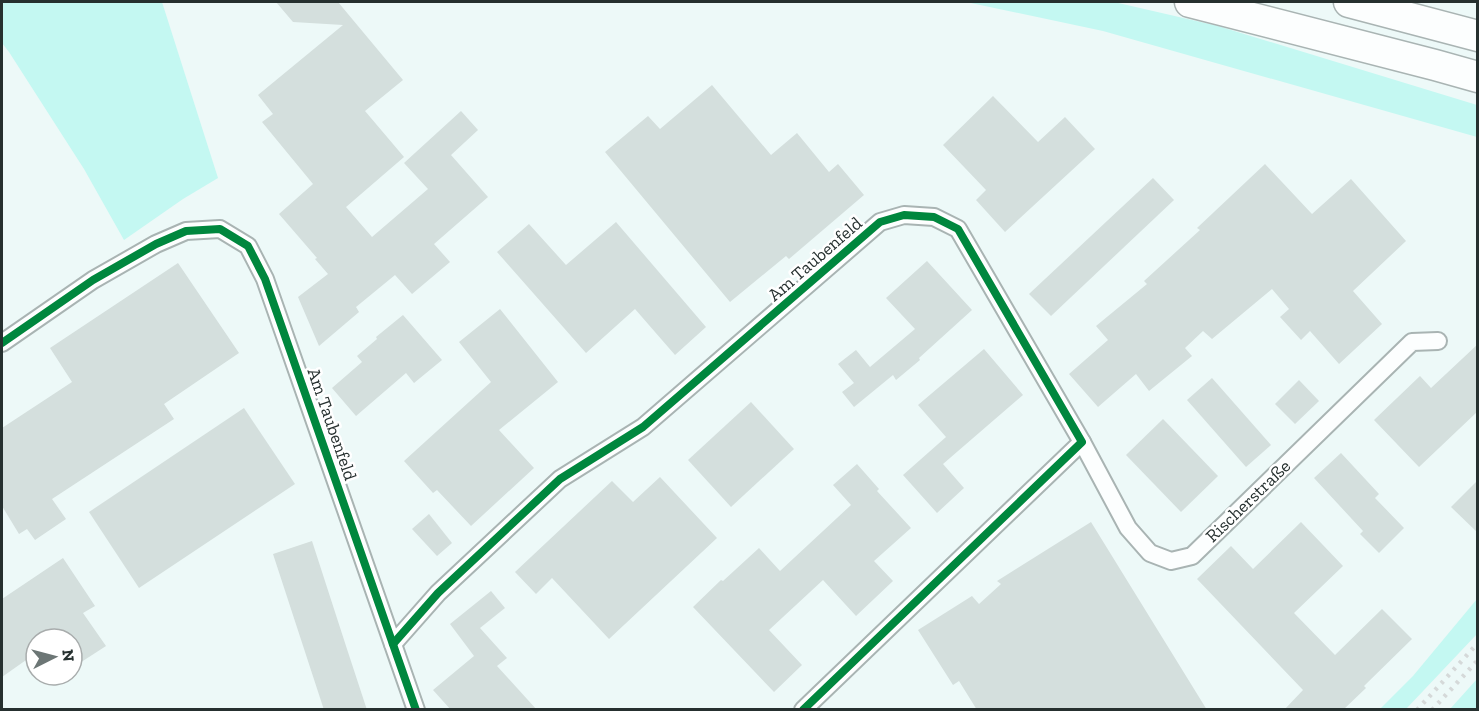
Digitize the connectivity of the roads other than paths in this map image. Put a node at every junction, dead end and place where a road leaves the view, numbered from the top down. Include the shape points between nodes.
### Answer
1 (1190, 2) edge
2 (1348, 2) edge
3 (1478, 36) edge
4 (1478, 77) edge
5 (1438, 341) dead end
6 (2, 343) edge
7 (1082, 442) junction
8 (393, 644) junction
9 (416, 710) edge
10 (803, 710) edge

1 - 4 highway
2 - 3 highway
5 - 7 street, Rischerstraße via 1412,342 1192,556 1171,561 1150,554 1128,528
6 - 8 street, Am Taubenfeld via 93,280 186,231 220,229 248,246 265,279
7 - 8 street, Am Taubenfeld via 958,229 934,217 904,215 880,222 643,427 560,479 438,592
7 - 10 street
8 - 9 street, Am Taubenfeld

